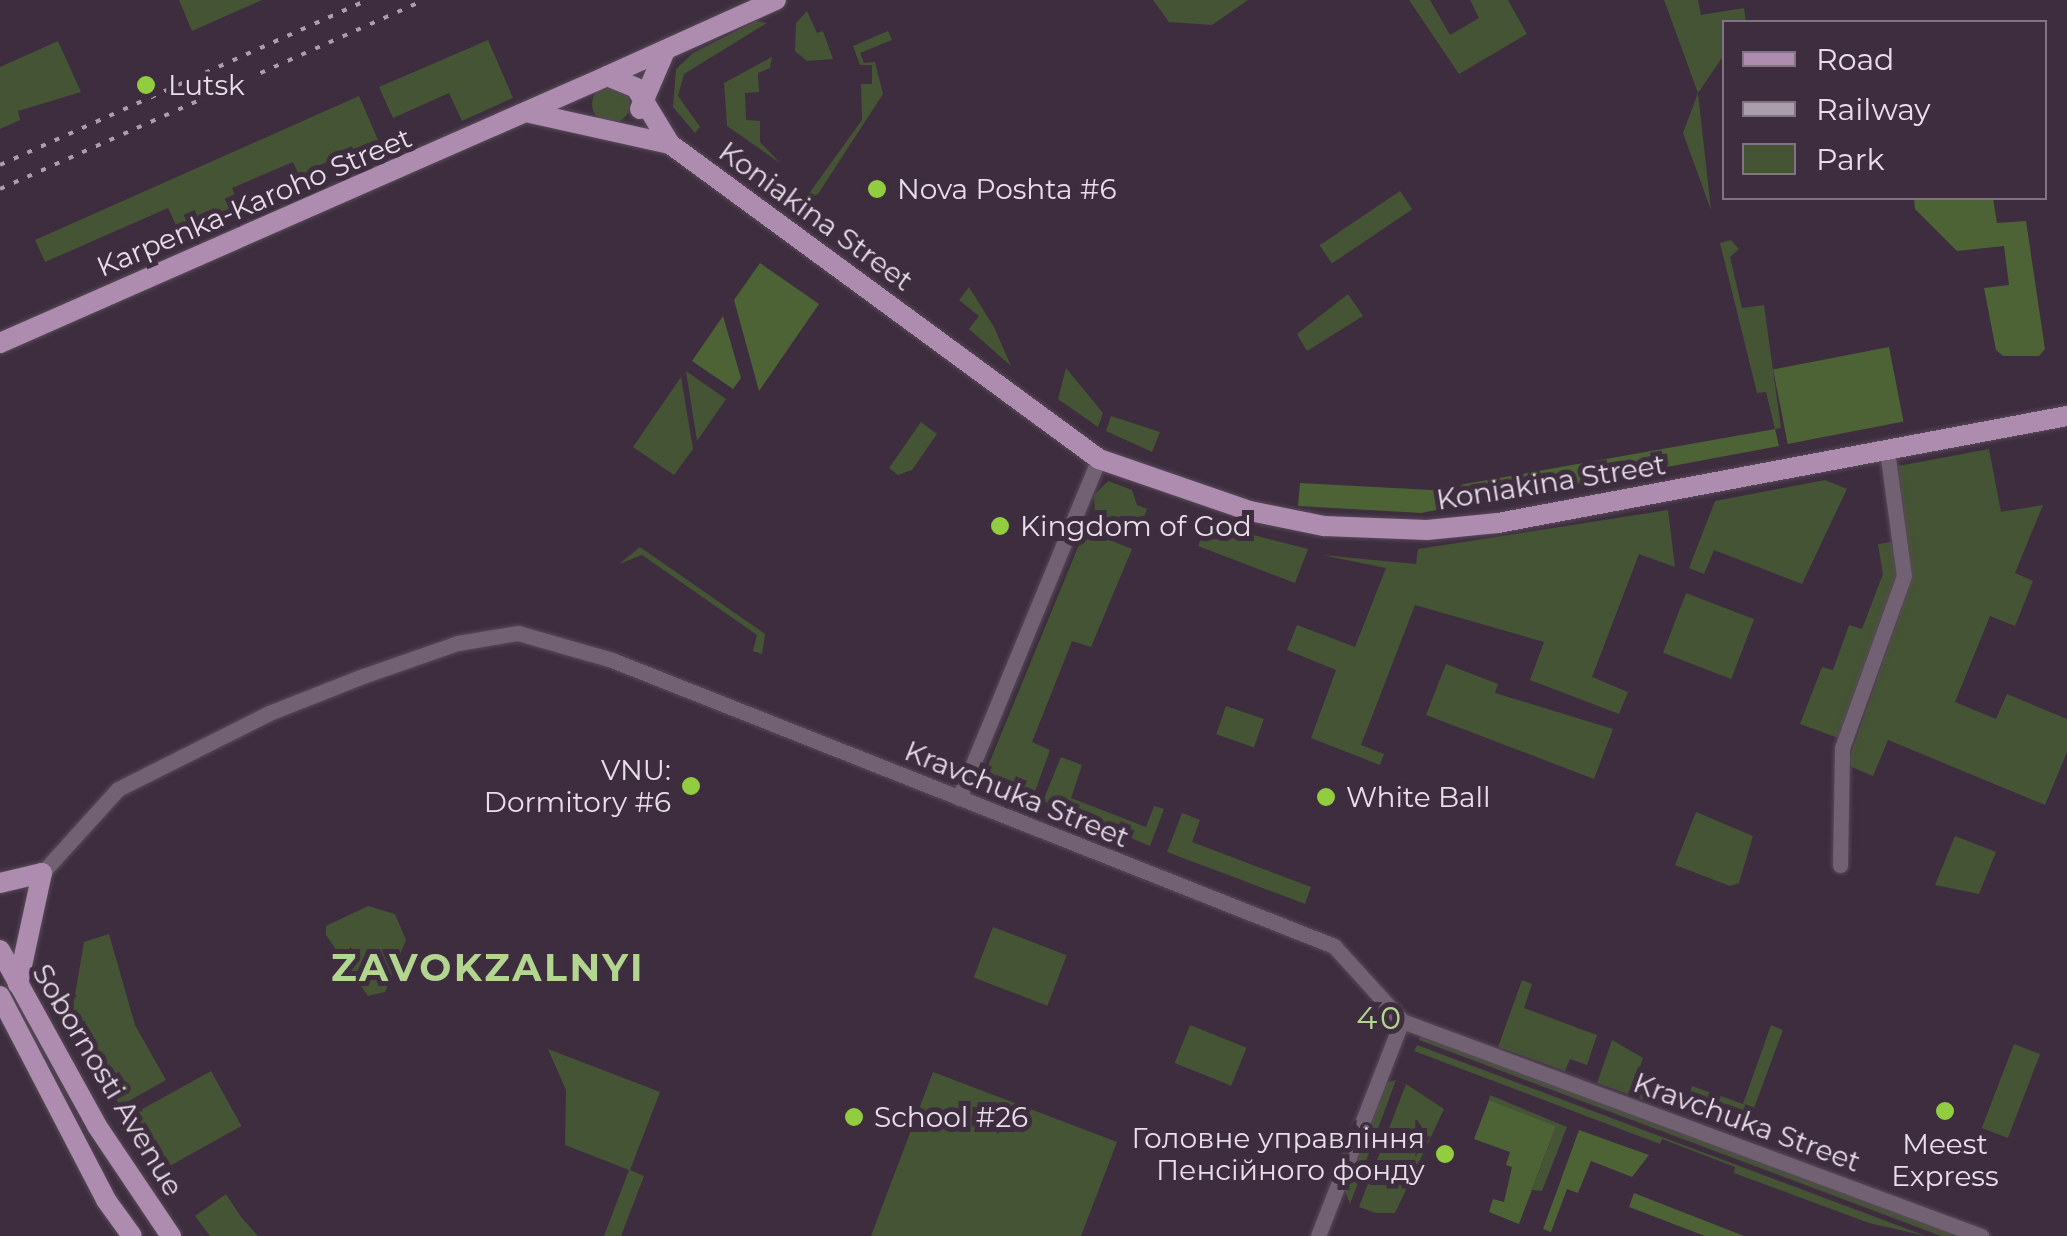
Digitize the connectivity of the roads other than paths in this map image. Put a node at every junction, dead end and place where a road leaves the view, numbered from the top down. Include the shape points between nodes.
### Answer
1 (776, 0) edge
2 (665, 51) junction
3 (601, 79) junction
4 (641, 104) junction
5 (530, 113) junction
6 (610, 132) junction
7 (670, 144) junction
8 (0, 342) edge
9 (2067, 416) edge
10 (1887, 450) junction
11 (1100, 459) junction
12 (959, 798) junction
13 (1840, 866) dead end
14 (42, 873) junction
15 (0, 883) edge
16 (0, 950) edge
17 (9, 990) edge
18 (1402, 1021) junction
19 (62, 1066) junction
20 (41, 1078) junction
21 (132, 1236) edge
22 (171, 1236) edge
23 (1318, 1236) edge
24 (1980, 1236) edge

1 - 2 main road
2 - 3 main road, Karpenka-Karoho Street
2 - 4 main road
3 - 4 main road via 636,88
3 - 5 main road, Karpenka-Karoho Street
3 - 6 main road via 584,110
4 - 6 main road via 629,127
4 - 7 main road
5 - 6 main road
5 - 8 main road, Karpenka-Karoho Street
6 - 7 main road
7 - 11 main road, Koniakina Street
9 - 10 main road, Koniakina Street
10 - 11 main road, Koniakina Street via 1498,523 1428,530 1324,526 1250,511
10 - 13 street via 1904,576 1842,748
11 - 12 street
12 - 14 street, Kravchuka Street via 612,660 518,634 458,643 363,676 269,713 118,788
12 - 18 street, Kravchuka Street via 1334,946
14 - 15 main road
14 - 17 main road
16 - 17 main road, Sobornosti Avenue
17 - 19 main road, Sobornosti Avenue
17 - 20 main road, Sobornosti Avenue
18 - 23 street
18 - 24 street, Kravchuka Street
19 - 20 main road
19 - 22 main road, Sobornosti Avenue
20 - 21 main road, Sobornosti Avenue

